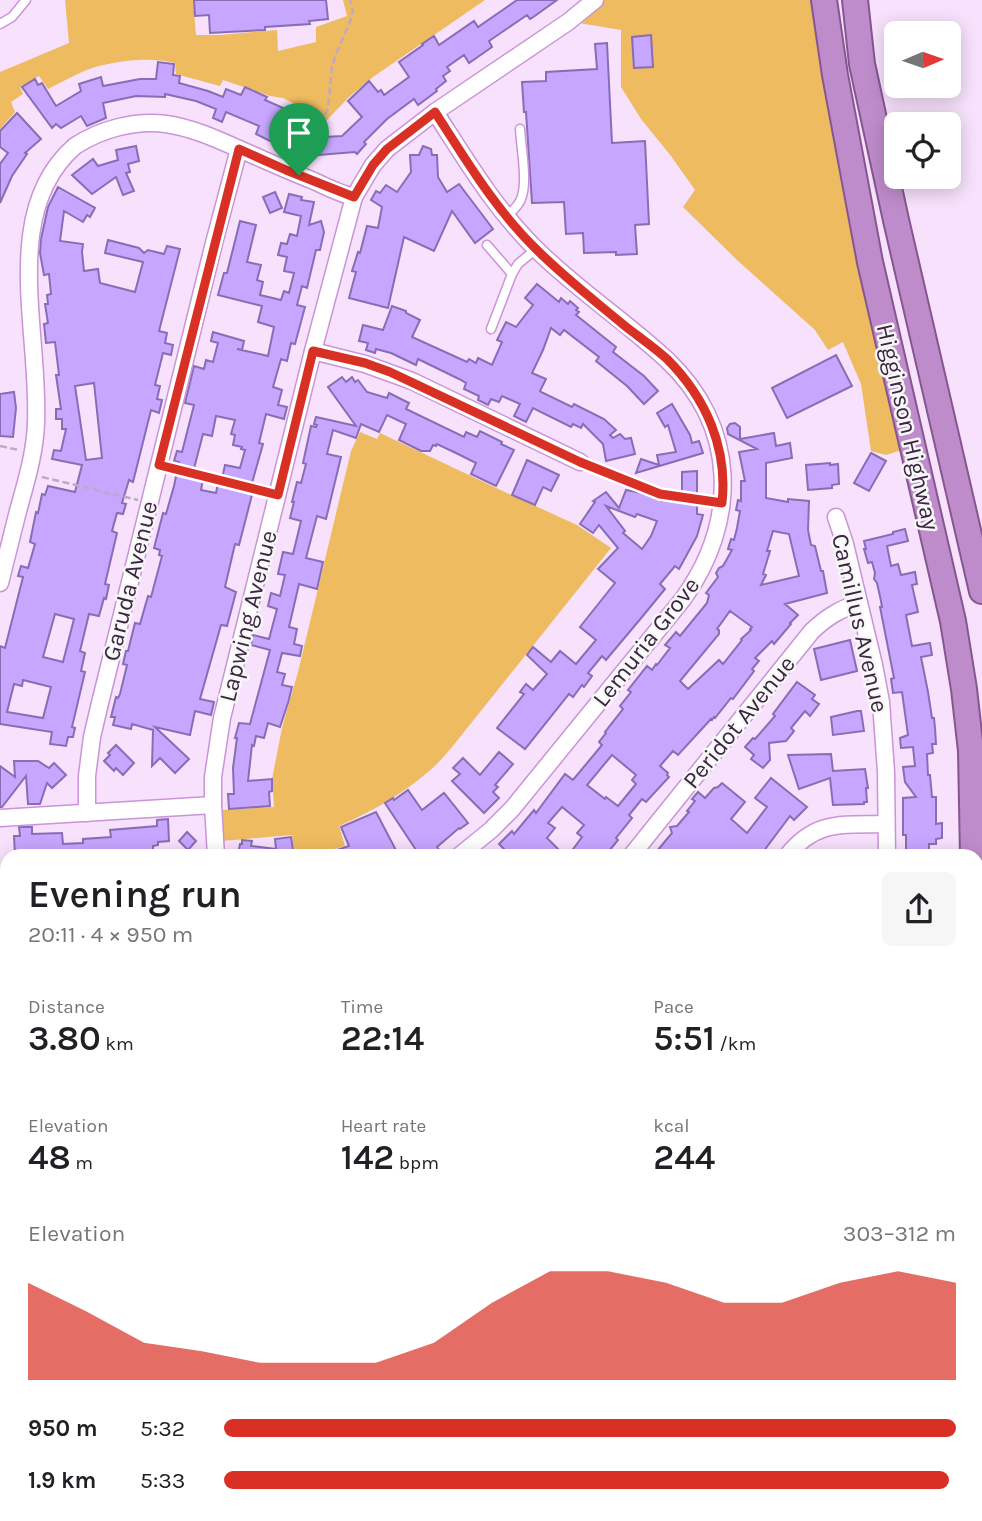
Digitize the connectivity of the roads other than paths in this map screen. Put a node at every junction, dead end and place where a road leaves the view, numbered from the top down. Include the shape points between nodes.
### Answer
1 (26, 0) edge
2 (595, 0) edge
3 (806, 0) edge
4 (824, 0) edge
5 (855, 0) edge
6 (872, 0) edge
7 (0, 24) edge
8 (435, 112) junction
9 (520, 129) dead end
10 (239, 149) junction
11 (354, 197) junction
12 (506, 217) junction
13 (896, 220) junction
14 (487, 245) dead end
15 (536, 249) junction
16 (870, 262) junction
17 (512, 274) junction
18 (491, 329) dead end
19 (313, 351) junction
20 (580, 462) road end
21 (836, 517) dead end
22 (0, 583) edge
23 (982, 591) edge
24 (859, 603) junction
25 (213, 804) junction
26 (87, 813) junction
27 (0, 818) edge
28 (886, 824) junction
29 (216, 849) edge
30 (468, 849) edge
31 (637, 849) edge
32 (792, 849) edge
33 (887, 849) edge
34 (973, 849) edge

1 - 7 lane
2 - 8 street, Lapwing Avenue
3 - 16 highway via 826,66
4 - 16 highway, Higginson Highway
5 - 13 highway, Higginson Highway via 862,64
6 - 13 highway via 872,57
8 - 11 street, Lapwing Avenue via 387,149
8 - 12 street, Lemuria Grove
9 - 12 lane via 523,194
10 - 11 street
10 - 22 street via 185,128 139,124 89,138 41,178 22,222 19,248 36,423 29,473
10 - 26 street, Garuda Avenue via 92,737
11 - 19 street, Lapwing Avenue
12 - 15 street, Lemuria Grove
13 - 23 highway, Higginson Highway
14 - 17 lane
15 - 17 lane
15 - 30 street, Lemuria Grove via 667,359 700,400 719,444 722,503 704,566 683,599 512,809
16 - 34 highway, Higginson Highway via 953,621 971,751
17 - 18 lane
19 - 20 street via 401,376
19 - 25 street, Lapwing Avenue via 222,718
21 - 24 street, Camillus Avenue
24 - 28 street, Camillus Avenue via 881,702
24 - 31 street, Peridot Avenue via 826,618 812,631
25 - 26 street
25 - 29 street, Lapwing Avenue
26 - 27 street
28 - 32 street via 823,828
28 - 33 street, Camillus Avenue

